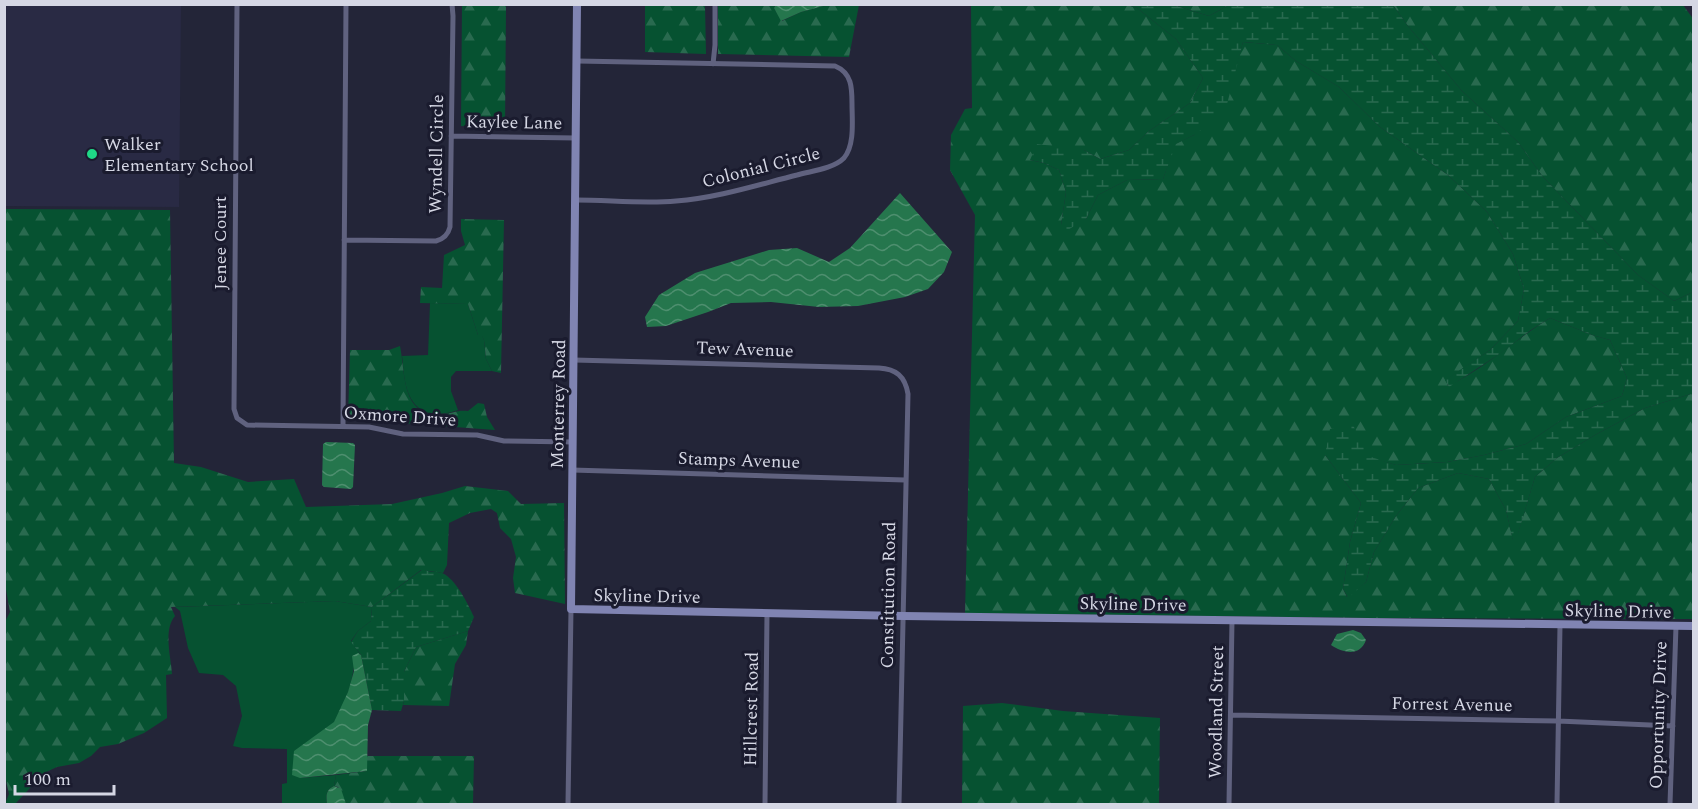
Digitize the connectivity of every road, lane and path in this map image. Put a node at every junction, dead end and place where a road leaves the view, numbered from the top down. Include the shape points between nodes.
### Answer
1 (237, 4) edge
2 (346, 4) edge
3 (452, 4) edge
4 (577, 4) edge
5 (715, 4) edge
6 (577, 61) junction
7 (713, 64) junction
8 (451, 136) junction
9 (576, 138) junction
10 (576, 201) junction
11 (344, 240) junction
12 (574, 360) junction
13 (907, 386) joint
14 (234, 409) joint
15 (343, 426) junction
16 (573, 442) junction
17 (573, 470) junction
18 (905, 480) junction
19 (571, 609) junction
20 (767, 613) junction
21 (903, 616) junction
22 (1232, 620) junction
23 (1560, 625) junction
24 (1676, 626) junction
25 (1694, 626) edge
26 (1231, 715) junction
27 (1558, 721) junction
28 (1673, 726) junction
29 (568, 804) edge
30 (765, 804) edge
31 (899, 804) edge
32 (1229, 804) edge
33 (1557, 804) edge
34 (1670, 804) edge

1 - 14 street, Jenee Court
2 - 11 street
3 - 8 street, Wyndell Circle
4 - 6 street, Monterrey Road
5 - 7 street
6 - 7 street, Colonial Circle
6 - 9 street, Monterrey Road
7 - 10 street, Colonial Circle via 828,65 842,69 852,87 846,154 831,165 698,198
8 - 9 street, Kaylee Lane
8 - 11 street, Wyndell Circle via 450,227 446,236 436,241
9 - 10 street, Monterrey Road
10 - 12 street, Monterrey Road
11 - 15 street
12 - 13 street, Tew Avenue via 879,368 897,373
12 - 16 street, Monterrey Road
13 - 18 street, Constitution Road
14 - 15 street, Oxmore Drive via 237,418 247,425
15 - 16 street, Oxmore Drive via 403,434
16 - 17 street, Monterrey Road
17 - 18 street, Stamps Avenue
17 - 19 street, Monterrey Road
18 - 21 street, Constitution Road
19 - 20 street, Skyline Drive
19 - 29 street, Monterrey Road
20 - 21 street, Skyline Drive
20 - 30 street, Hillcrest Road
21 - 22 street, Skyline Drive
21 - 31 street, Constitution Road
22 - 23 street, Skyline Drive
22 - 26 street, Woodland Street
23 - 24 street, Skyline Drive
23 - 27 street
24 - 25 street, Skyline Drive
24 - 28 street, Opportunity Drive
26 - 27 street, Forrest Avenue
26 - 32 street, Woodland Street
27 - 28 street, Forrest Avenue
27 - 33 street
28 - 34 street, Opportunity Drive

